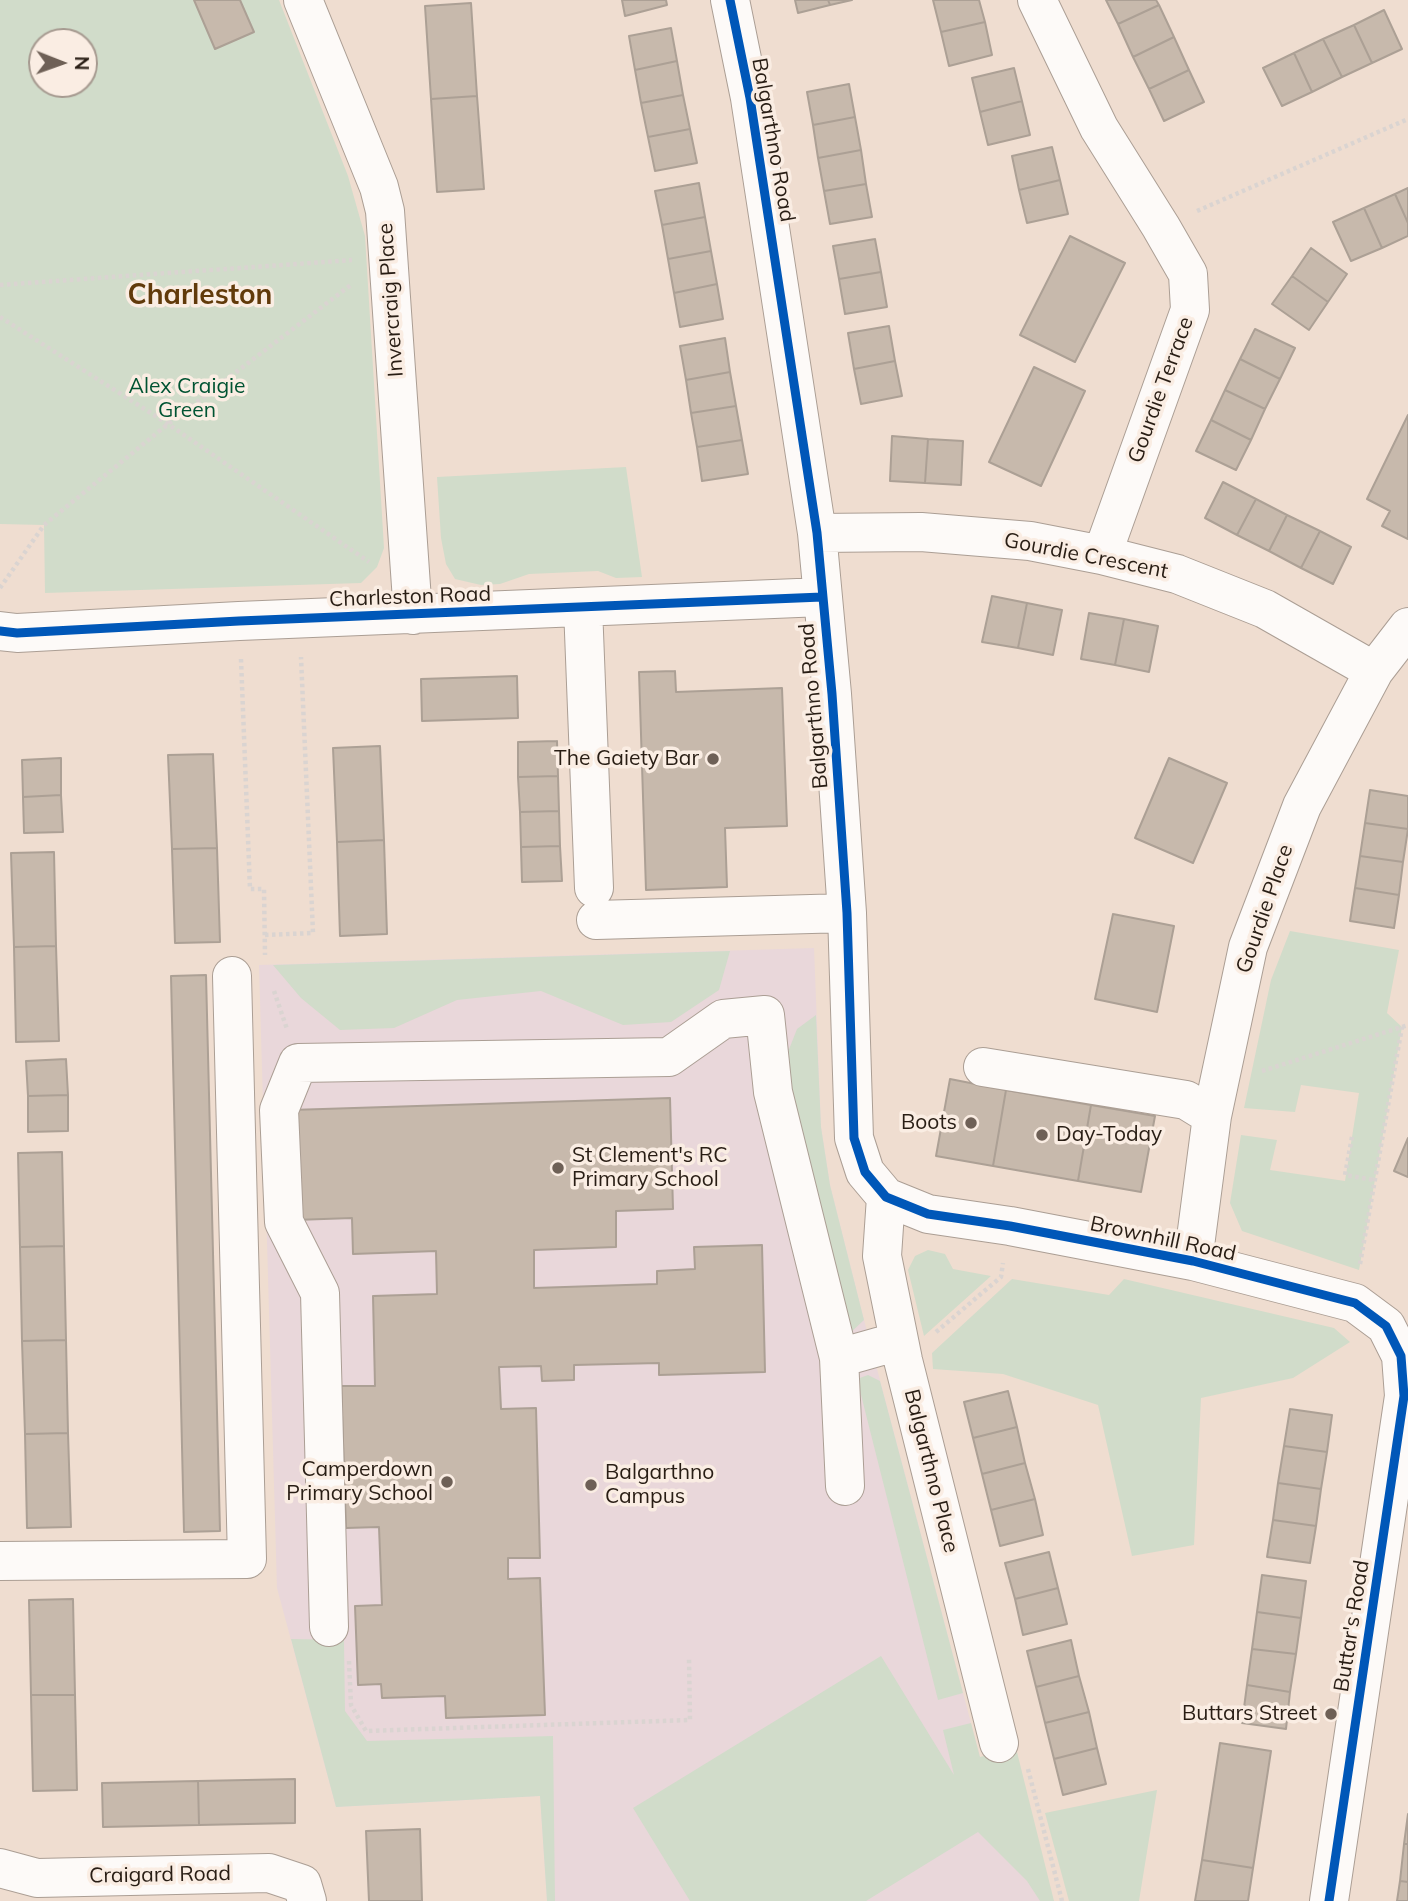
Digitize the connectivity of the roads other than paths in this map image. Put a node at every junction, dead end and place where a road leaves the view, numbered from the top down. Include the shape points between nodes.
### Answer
1 (303, 0) edge
2 (730, 0) edge
3 (1037, 0) edge
4 (817, 533) junction
5 (1102, 555) junction
6 (822, 597) junction
7 (583, 607) junction
8 (413, 615) junction
9 (1408, 627) edge
10 (0, 631) edge
11 (1374, 671) junction
12 (847, 913) junction
13 (249, 970) road end
14 (983, 1067) dead end
15 (1212, 1116) junction
16 (886, 1197) junction
17 (1193, 1261) junction
18 (901, 1350) junction
19 (1405, 1355) edge
20 (839, 1359) junction
21 (845, 1486) dead end
22 (0, 1561) edge
23 (330, 1628) road end
24 (999, 1744) road end
25 (0, 1868) edge
26 (307, 1901) edge
27 (1329, 1901) edge

1 - 8 street, Invercraig Place via 385,211
2 - 4 street, Balgarthno Road via 750,98
3 - 5 street, Gourdie Terrace via 1099,128 1188,274 1190,310
4 - 5 street, Gourdie Crescent via 921,532 1030,541
4 - 6 street, Balgarthno Road
5 - 11 street, Gourdie Crescent via 1177,574 1265,609
6 - 7 street, Charleston Road
6 - 12 street, Balgarthno Road
7 - 8 street, Charleston Road
7 - 12 street via 595,904
8 - 10 street, Charleston Road
9 - 11 street, Gourdie Place
11 - 15 street, Gourdie Place via 1302,806 1248,947
12 - 16 street, Balgarthno Road via 854,1138 865,1172
13 - 22 street via 247,1559
14 - 15 street via 1186,1100
15 - 17 street, Gourdie Place
16 - 17 street, Brownhill Road via 928,1214
16 - 18 street, Balgarthno Place via 883,1256
17 - 19 street, Brownhill Road via 1355,1303 1386,1326
18 - 20 street
18 - 24 street, Balgarthno Place
19 - 27 street, Buttar's Road via 1404,1395
20 - 21 street
20 - 23 street via 773,1092 765,1014 723,1019 669,1057 298,1063 279,1110 284,1222 320,1293
25 - 26 street, Craigard Road via 37,1878 269,1873 302,1884

